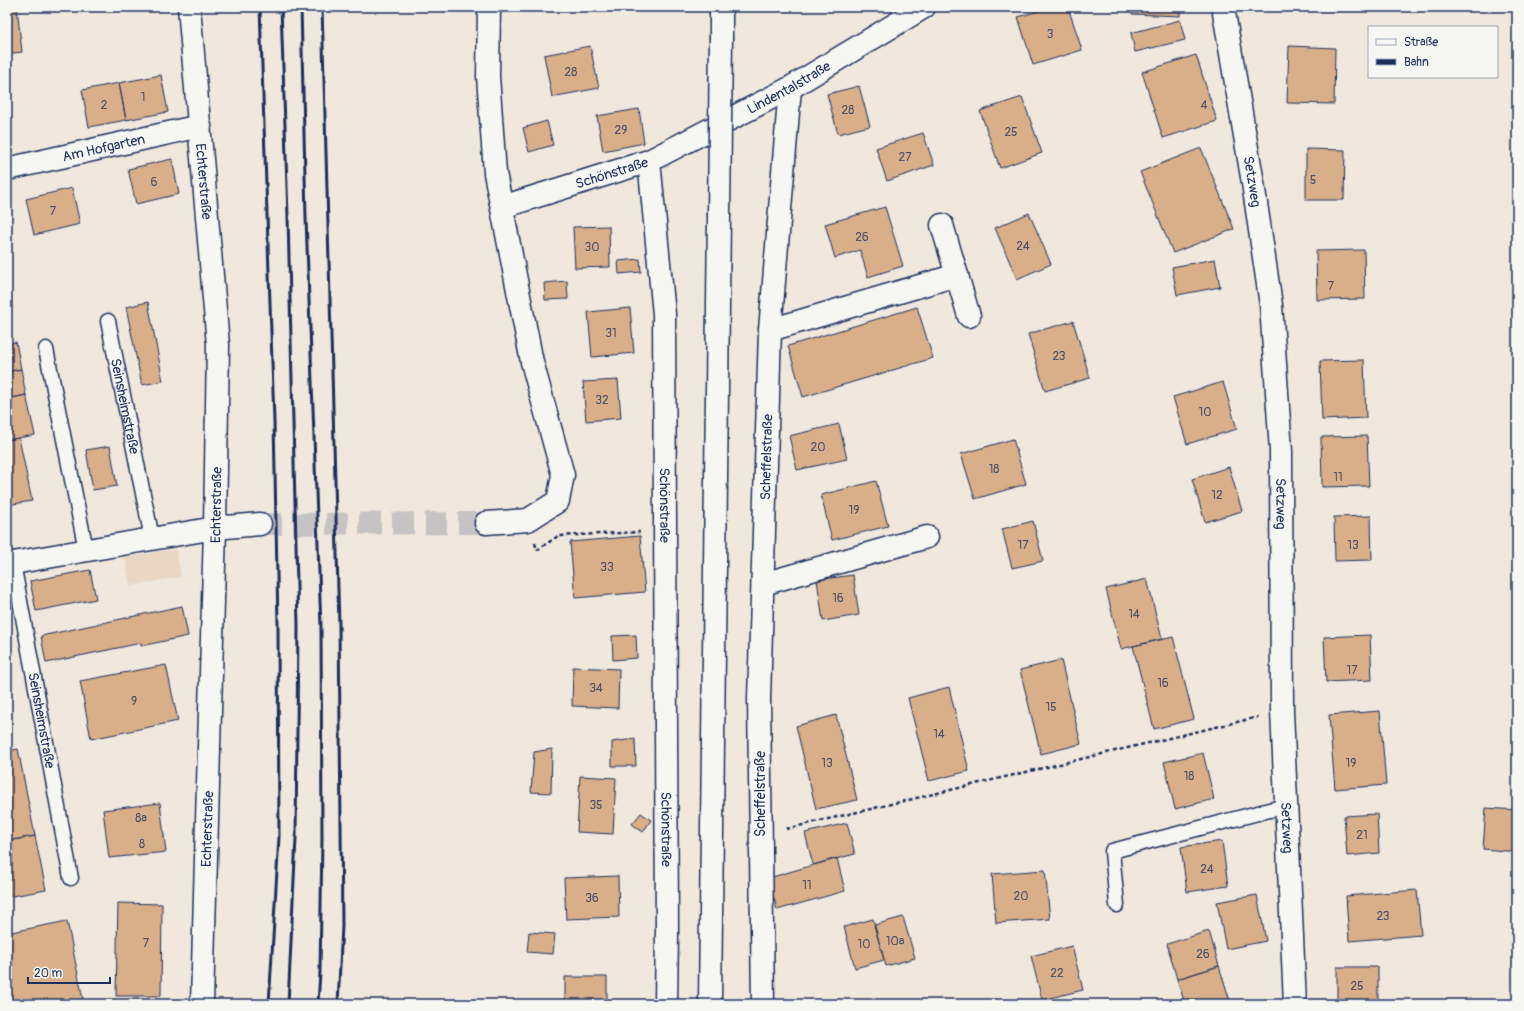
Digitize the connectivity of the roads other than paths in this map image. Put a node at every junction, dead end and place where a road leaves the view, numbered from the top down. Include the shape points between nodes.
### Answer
1 (189, 7) edge
2 (489, 7) edge
3 (721, 7) edge
4 (924, 7) edge
5 (1224, 7) edge
6 (790, 88) junction
7 (200, 126) junction
8 (649, 161) junction
9 (7, 169) edge
10 (502, 207) junction
11 (942, 224) dead end
12 (957, 275) junction
13 (969, 316) dead end
14 (108, 321) dead end
15 (770, 330) junction
16 (46, 349) dead end
17 (486, 523) tunnel mouth
18 (260, 524) tunnel mouth
19 (215, 528) junction
20 (927, 537) dead end
21 (152, 538) junction
22 (86, 550) junction
23 (10, 562) edge
24 (763, 584) junction
25 (1285, 806) junction
26 (71, 878) dead end
27 (1117, 905) dead end
28 (202, 1004) edge
29 (666, 1004) edge
30 (710, 1004) edge
31 (763, 1004) edge
32 (1295, 1004) edge

1 - 7 street, Echterstraße
2 - 10 street via 488,76 496,173
3 - 30 street, bridge
4 - 6 street, Lindentalstraße
5 - 25 street, Setzweg via 1271,305 1282,451 1282,712
6 - 8 street, Lindentalstraße
6 - 15 street, Scheffelstraße
7 - 9 street, Am Hofgarten
7 - 19 street, Echterstraße via 218,345
8 - 10 street, Schönstraße
8 - 29 street, Schönstraße via 664,314
10 - 17 street via 532,362 563,475 558,501 528,520
11 - 12 street
12 - 13 street
12 - 15 street
14 - 21 lane, Seinsheimstraße
15 - 24 street, Scheffelstraße
16 - 22 lane
18 - 19 street
19 - 21 street, Seinsheimstraße
19 - 28 street, Echterstraße
20 - 24 street
21 - 22 street, Seinsheimstraße
22 - 23 street, Seinsheimstraße
23 - 26 lane, Seinsheimstraße
24 - 31 street, Scheffelstraße via 759,699
25 - 27 lane via 1112,851
25 - 32 street, Setzweg

